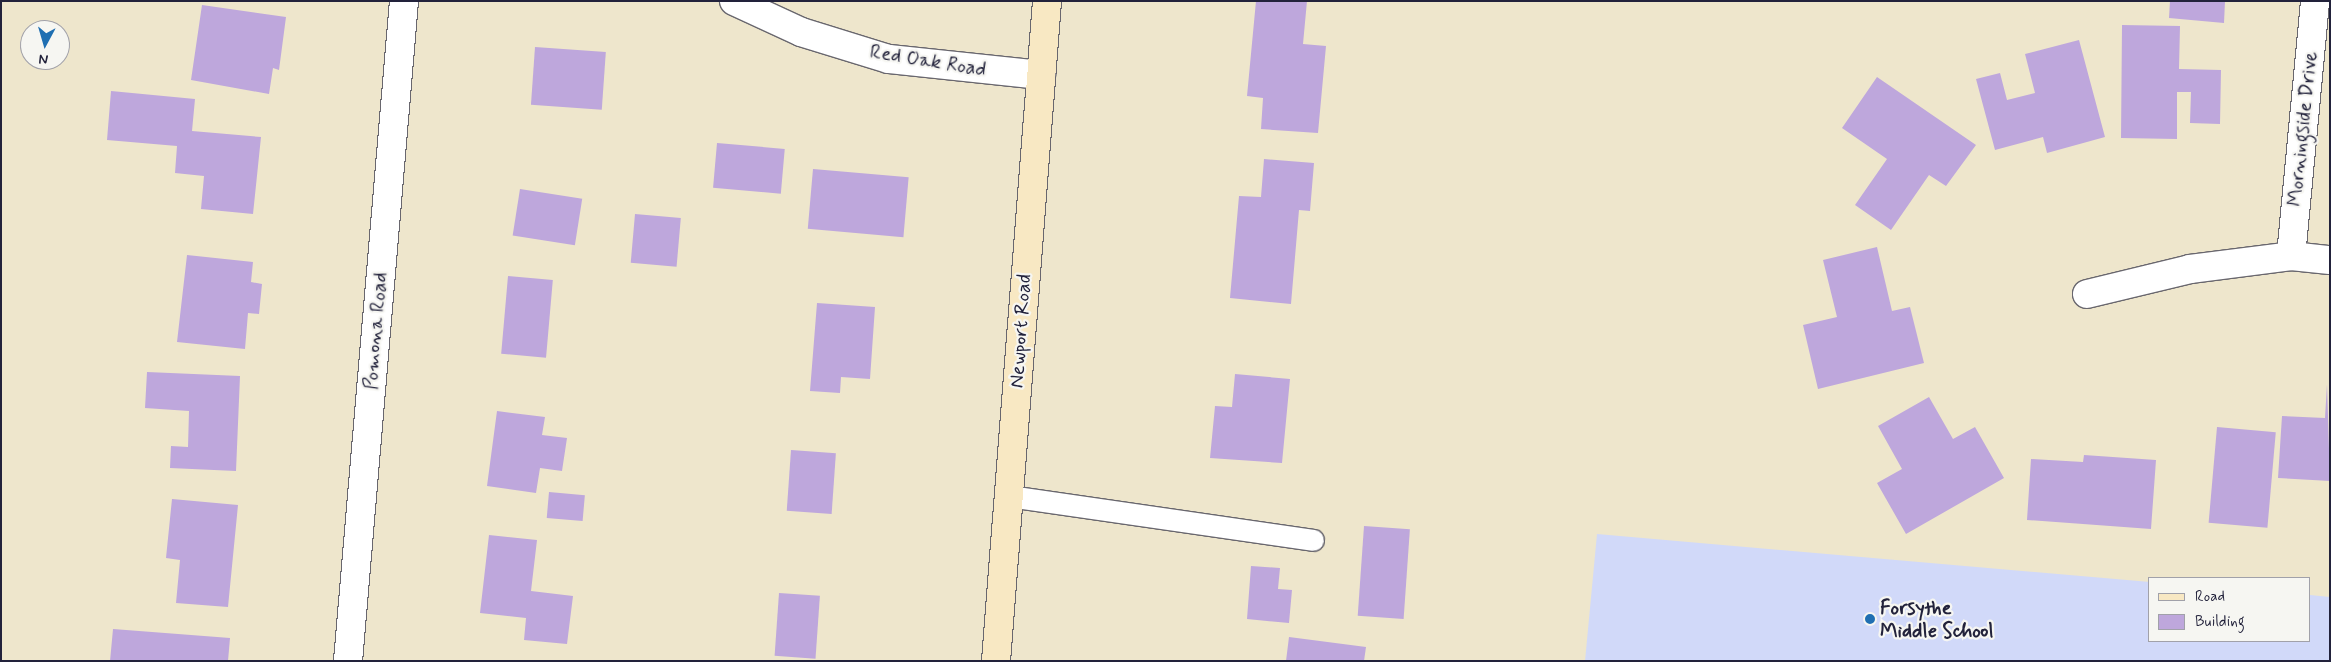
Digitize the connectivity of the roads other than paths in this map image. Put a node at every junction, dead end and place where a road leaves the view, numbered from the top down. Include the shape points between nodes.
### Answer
1 (404, 1) edge
2 (734, 1) edge
3 (1047, 1) edge
4 (2315, 1) edge
5 (1041, 76) junction
6 (2291, 256) junction
7 (2330, 260) edge
8 (2087, 294) dead end
9 (1009, 496) junction
10 (1313, 540) dead end
11 (348, 661) edge
12 (996, 661) edge

1 - 11 street, Pomona Road
2 - 5 street, Red Oak Road via 801,32 889,59
3 - 5 street, Newport Road
4 - 6 street, Morningside Drive
5 - 9 street, Newport Road
6 - 7 street
6 - 8 street via 2190,269
9 - 10 lane
9 - 12 street, Newport Road

